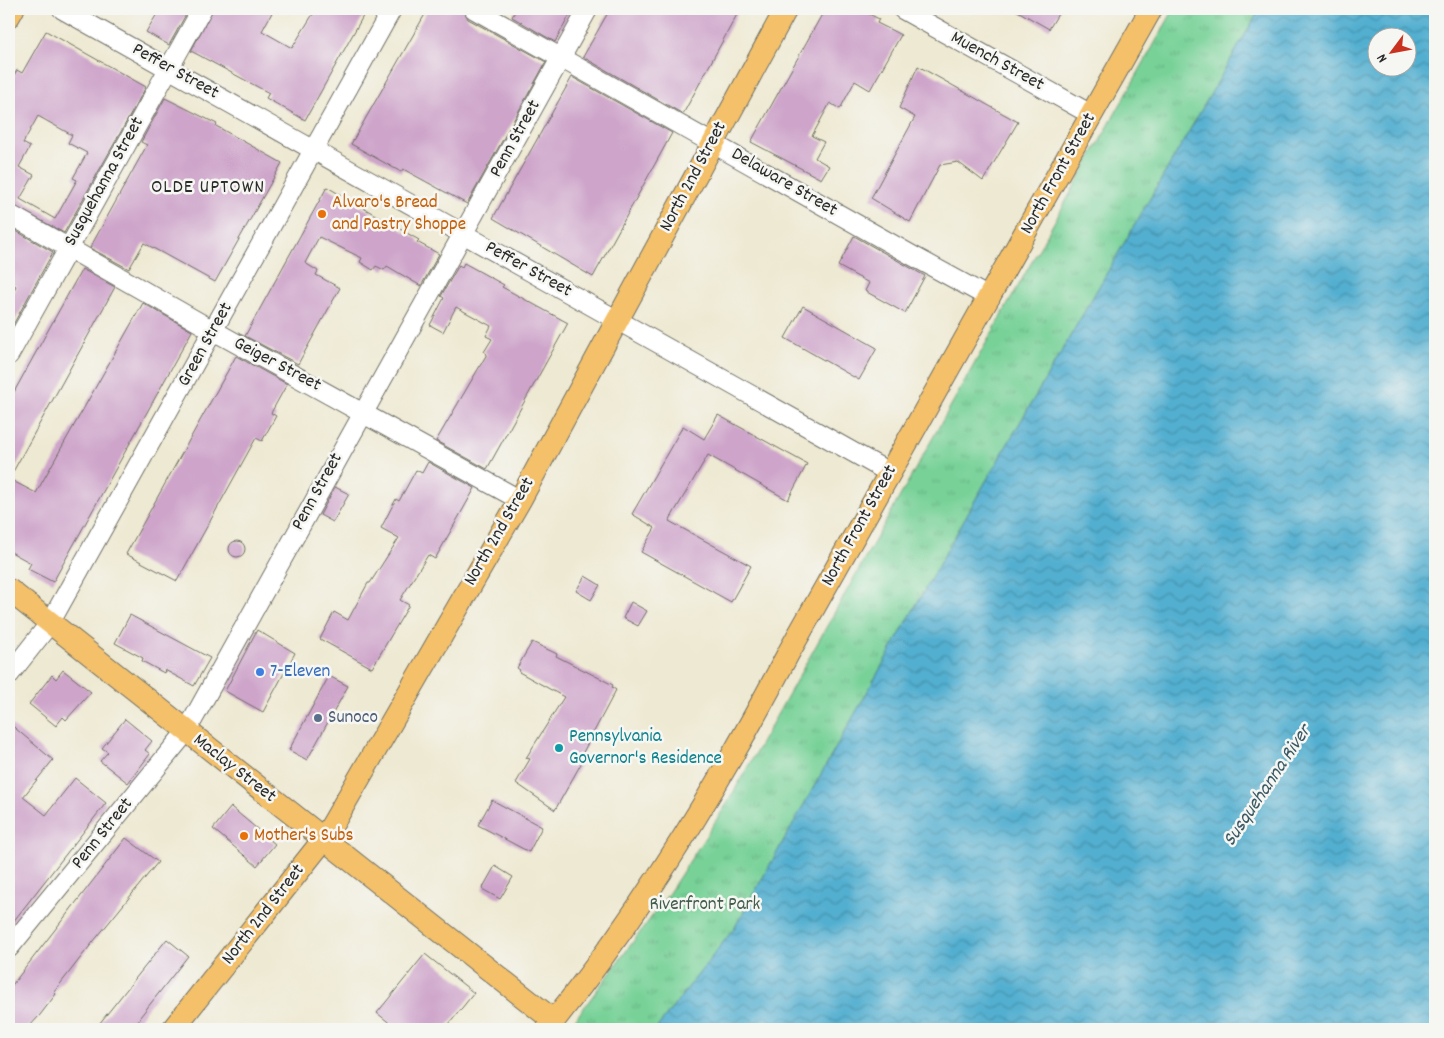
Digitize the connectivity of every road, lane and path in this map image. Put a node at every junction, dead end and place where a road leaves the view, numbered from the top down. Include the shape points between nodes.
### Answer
1 (13, 9) edge
2 (62, 9) edge
3 (202, 9) edge
4 (392, 9) edge
5 (474, 9) edge
6 (588, 9) edge
7 (786, 9) edge
8 (902, 9) edge
9 (1151, 9) edge
10 (9, 16) edge
11 (561, 57) junction
12 (168, 69) junction
13 (1092, 115) junction
14 (712, 142) junction
15 (313, 150) junction
16 (9, 214) edge
17 (463, 234) junction
18 (69, 247) junction
19 (990, 298) junction
20 (618, 320) junction
21 (214, 332) junction
22 (9, 355) edge
23 (363, 412) junction
24 (890, 473) junction
25 (520, 500) junction
26 (9, 590) edge
27 (50, 623) junction
28 (9, 675) edge
29 (186, 732) junction
30 (324, 839) junction
31 (9, 948) edge
32 (551, 1025) edge
33 (173, 1029) edge

1 - 10 main road
2 - 12 street, Peffer Street
3 - 12 street, Susquehanna Street
4 - 15 street, Green Street
5 - 11 street, Delaware Street
6 - 11 street, Penn Street
7 - 14 main road, North 2nd Street
8 - 13 street, Muench Street
9 - 13 main road, North Front Street
11 - 14 street, Delaware Street
11 - 17 street, Penn Street
12 - 15 street, Peffer Street
12 - 18 street, Susquehanna Street
13 - 19 main road, North Front Street
14 - 19 street, Delaware Street
14 - 20 main road, North 2nd Street
15 - 17 street, Peffer Street
15 - 21 street, Green Street
16 - 18 street, Geiger Street
17 - 20 street, Peffer Street
17 - 23 street, Penn Street
18 - 21 street, Geiger Street
18 - 22 street, Susquehanna Street
19 - 24 main road, North Front Street
20 - 24 street, Peffer Street
20 - 25 main road, North 2nd Street
21 - 23 street, Geiger Street
21 - 27 street, Green Street
23 - 25 street, Geiger Street
23 - 29 street, Penn Street
24 - 32 main road, North Front Street via 738,749 653,887
25 - 30 main road, North 2nd Street
26 - 27 main road, Maclay Street
27 - 28 street, Green Street
27 - 29 main road, Maclay Street
29 - 30 main road, Maclay Street
29 - 31 street, Penn Street
30 - 32 main road, Maclay Street
30 - 33 main road, North 2nd Street

